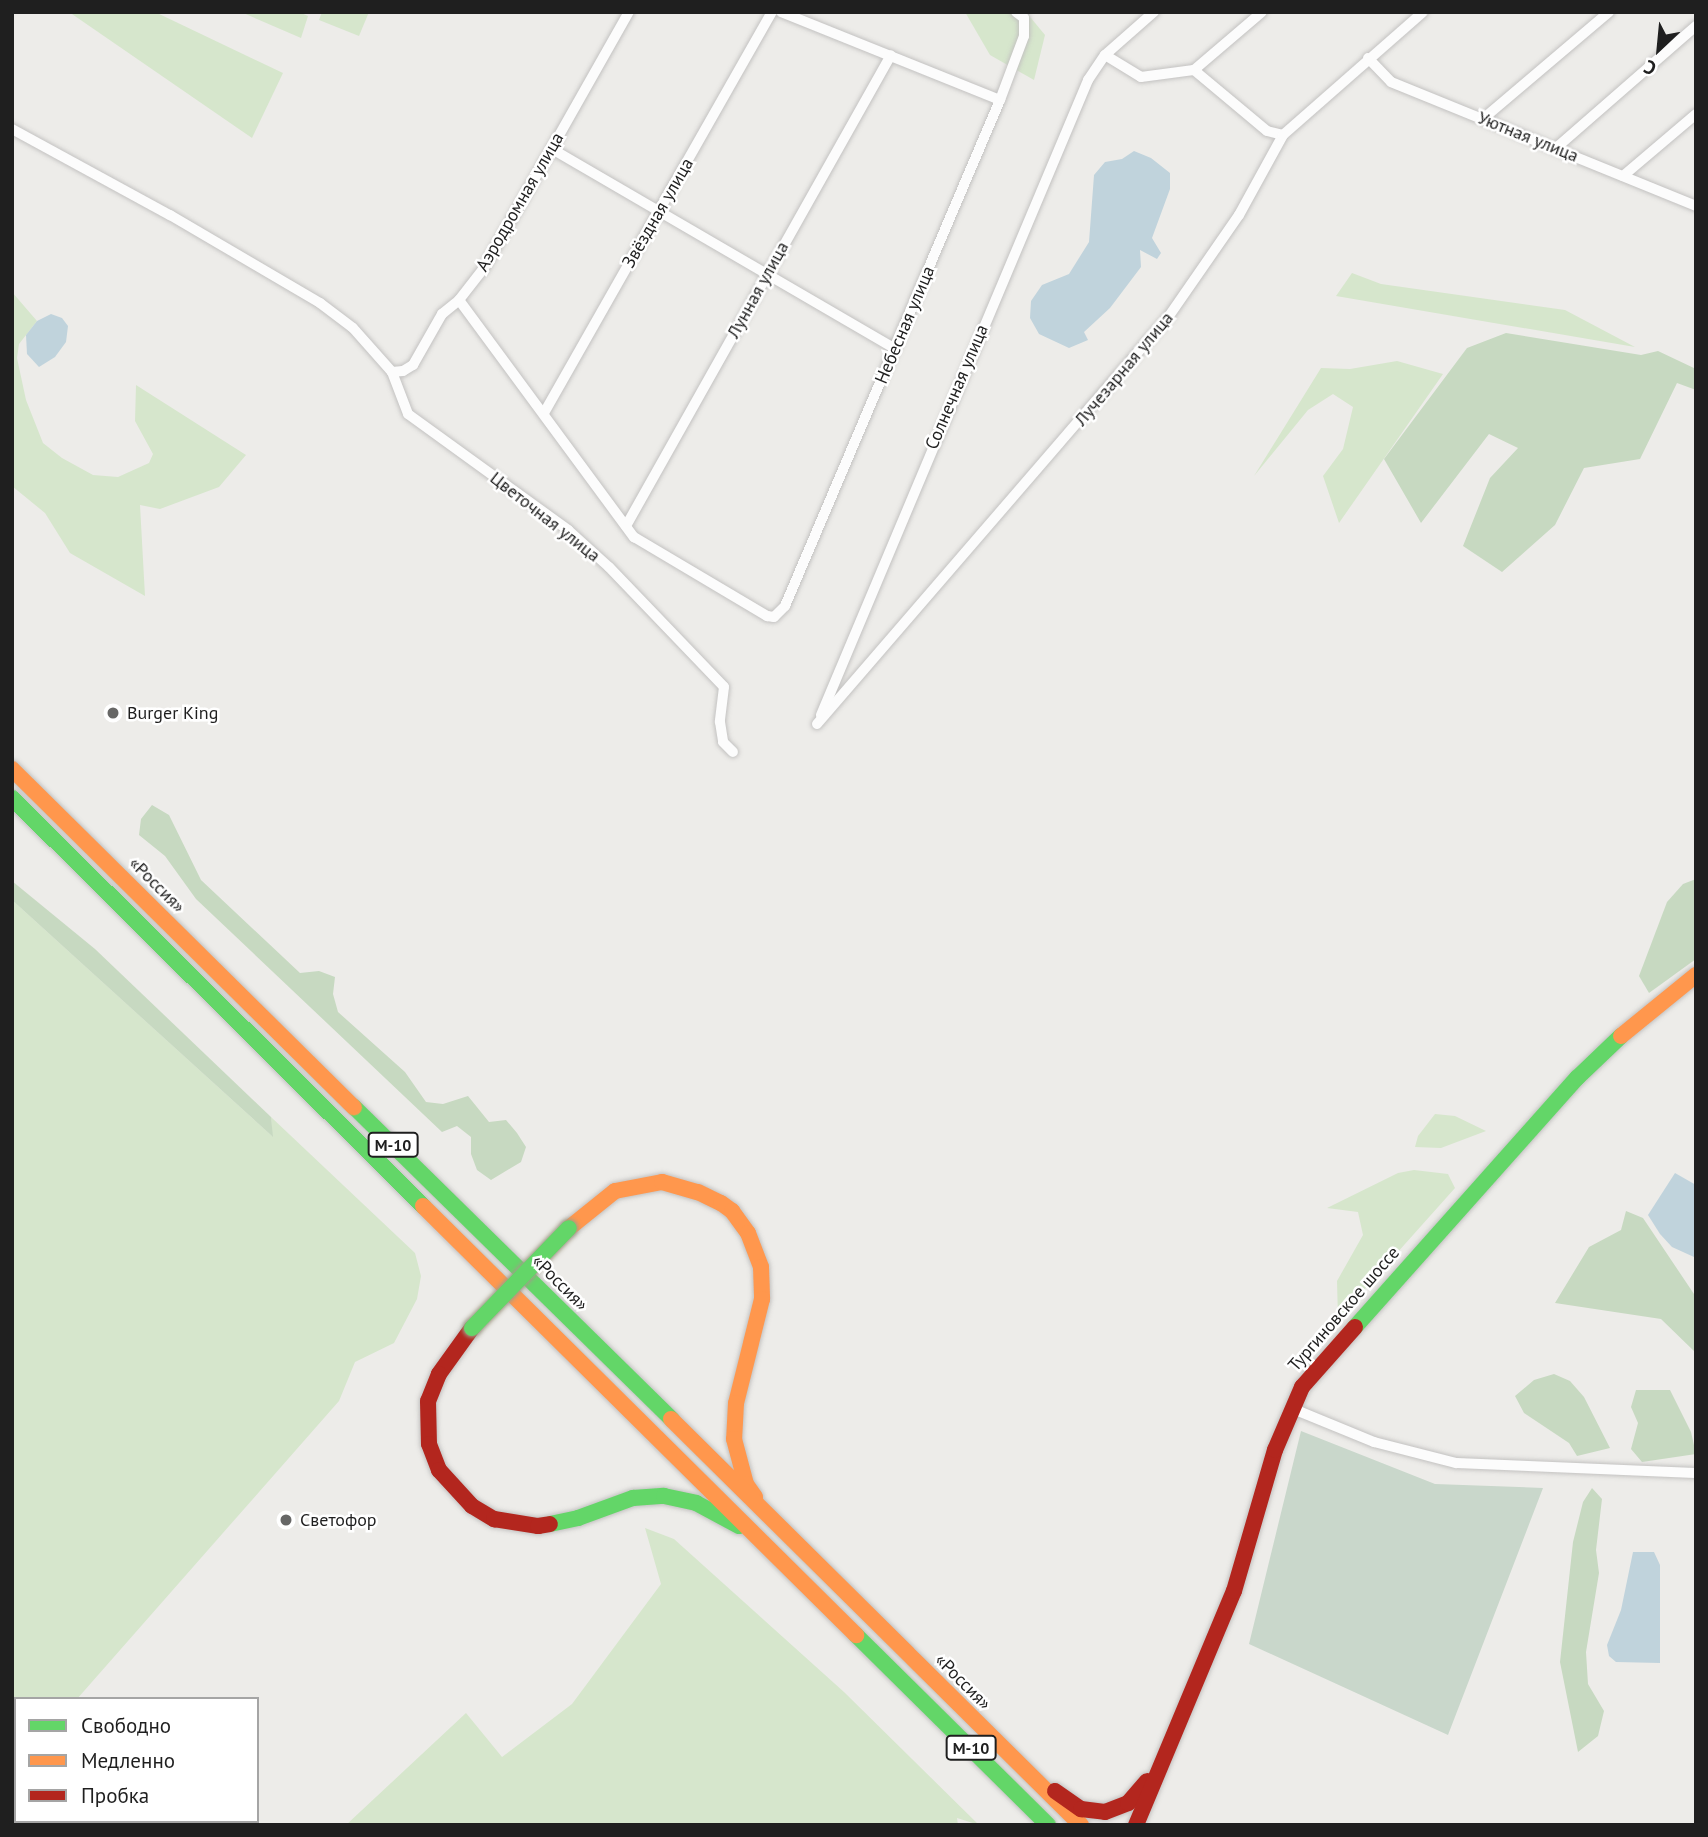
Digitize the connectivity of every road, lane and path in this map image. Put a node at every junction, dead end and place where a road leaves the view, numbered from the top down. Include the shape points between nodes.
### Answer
1 (629, 12) edge
2 (772, 12) edge
3 (780, 12) edge
4 (1016, 12) edge
5 (1154, 12) edge
6 (1262, 12) edge
7 (1423, 12) edge
8 (1609, 12) edge
9 (1696, 26) edge
10 (891, 55) junction
11 (1105, 55) junction
12 (1368, 58) junction
13 (1194, 70) junction
14 (1000, 100) junction
15 (1696, 114) edge
16 (1484, 118) junction
17 (12, 128) edge
18 (1283, 135) junction
19 (1556, 148) junction
20 (552, 149) junction
21 (1623, 176) junction
22 (1695, 204) edge
23 (659, 211) junction
24 (767, 273) junction
25 (459, 300) junction
26 (895, 349) junction
27 (392, 372) junction
28 (544, 412) junction
29 (626, 526) junction
30 (817, 724) joint
31 (733, 752) dead end
32 (12, 769) edge
33 (12, 798) edge
34 (1696, 975) edge
35 (1291, 1408) junction
36 (1696, 1473) edge
37 (774, 1522) junction
38 (760, 1539) junction
39 (1162, 1759) junction
40 (1028, 1773) junction
41 (1047, 1824) edge
42 (1080, 1825) edge
43 (1136, 1825) edge

1 - 20 street, Аэродромная улица
2 - 23 street, Звёздная улица
3 - 10 street
4 - 14 street, Небесная улица via 1024,18 1022,43
5 - 11 street, Солнечная улица
6 - 13 street
7 - 12 street, Лучезарная улица
8 - 16 street
9 - 19 street
10 - 14 street
10 - 24 street, Лунная улица
11 - 13 street via 1141,77
11 - 30 street, Солнечная улица via 1082,93
12 - 16 street, Уютная улица via 1391,82
12 - 18 street, Лучезарная улица
13 - 18 street via 1267,131
14 - 26 street, Небесная улица
15 - 21 street
16 - 19 street, Уютная улица
17 - 27 street, Цветочная улица via 320,303 353,328
18 - 30 street, Лучезарная улица via 1239,215 1169,316
19 - 21 street, Уютная улица
20 - 23 street
20 - 25 street, Аэродромная улица via 484,268
21 - 22 street, Уютная улица
23 - 24 street
23 - 28 street, Звёздная улица
24 - 26 street
24 - 29 street, Лунная улица
25 - 27 street, Аэродромная улица via 442,314 413,365
25 - 28 street
26 - 29 street, Небесная улица via 780,614 767,615 634,537
27 - 31 street, Цветочная улица via 408,414 568,530 724,687 720,722 723,741
28 - 29 street
32 - 37 main road, «Россия» / М-10
33 - 38 main road, М-10
34 - 35 main road, Тургиновское шоссе via 1577,1078 1316,1368
35 - 36 street via 1374,1442 1455,1463
35 - 39 main road, Тургиновское шоссе via 1234,1591
37 - 38 main road, bridge via 746,1484 734,1439 736,1403 762,1299 761,1267 748,1233 732,1211 698,1192 662,1182 615,1191 569,1228 472,1328 439,1374 426,1418 435,1463 452,1488 495,1519 538,1526 578,1518 634,1498 680,1497 716,1511
37 - 40 main road, «Россия» / М-10
38 - 41 main road, М-10
39 - 40 main road, Тургиновское шоссе via 1135,1798 1105,1812 1081,1809
39 - 43 main road, Тургиновское шоссе
40 - 42 main road, «Россия» / М-10

